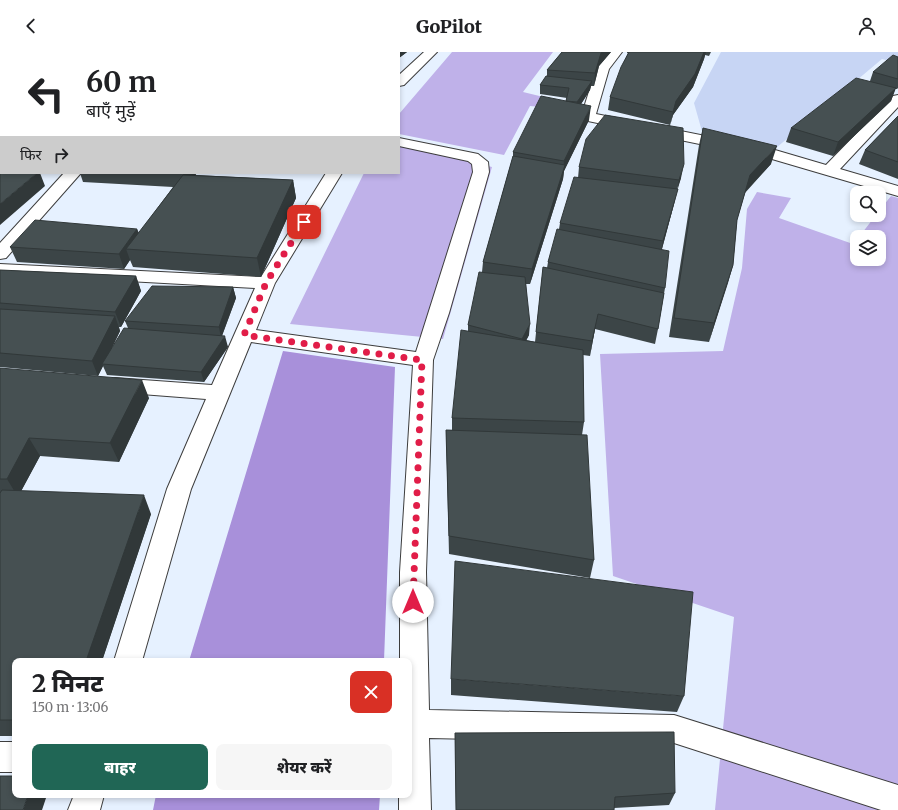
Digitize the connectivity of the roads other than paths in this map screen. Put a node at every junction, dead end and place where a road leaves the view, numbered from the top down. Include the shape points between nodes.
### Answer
1 (431, 52) edge
2 (616, 52) edge
3 (400, 81) edge
4 (898, 99) edge
5 (400, 142) edge
6 (830, 170) junction
7 (72, 174) edge
8 (333, 174) edge
9 (898, 191) edge
10 (0, 254) edge
11 (0, 269) edge
12 (266, 283) junction
13 (244, 335) junction
14 (422, 360) junction
15 (94, 383) edge
16 (219, 393) junction
17 (129, 658) edge
18 (414, 724) junction
19 (0, 757) edge
20 (12, 757) edge
21 (88, 798) edge
22 (898, 800) edge
23 (84, 810) edge
24 (415, 810) edge

1 - 3 street
2 - 6 street via 603,69 588,116 775,155
4 - 6 street
5 - 14 street via 473,157 480,162 481,172 439,317
6 - 9 street
7 - 10 street
8 - 12 street
11 - 12 street
12 - 13 street
13 - 14 street
13 - 16 street
14 - 18 street via 413,572
15 - 16 street
16 - 17 street via 179,489
18 - 22 street via 674,729
18 - 24 street
19 - 20 street
21 - 23 street

